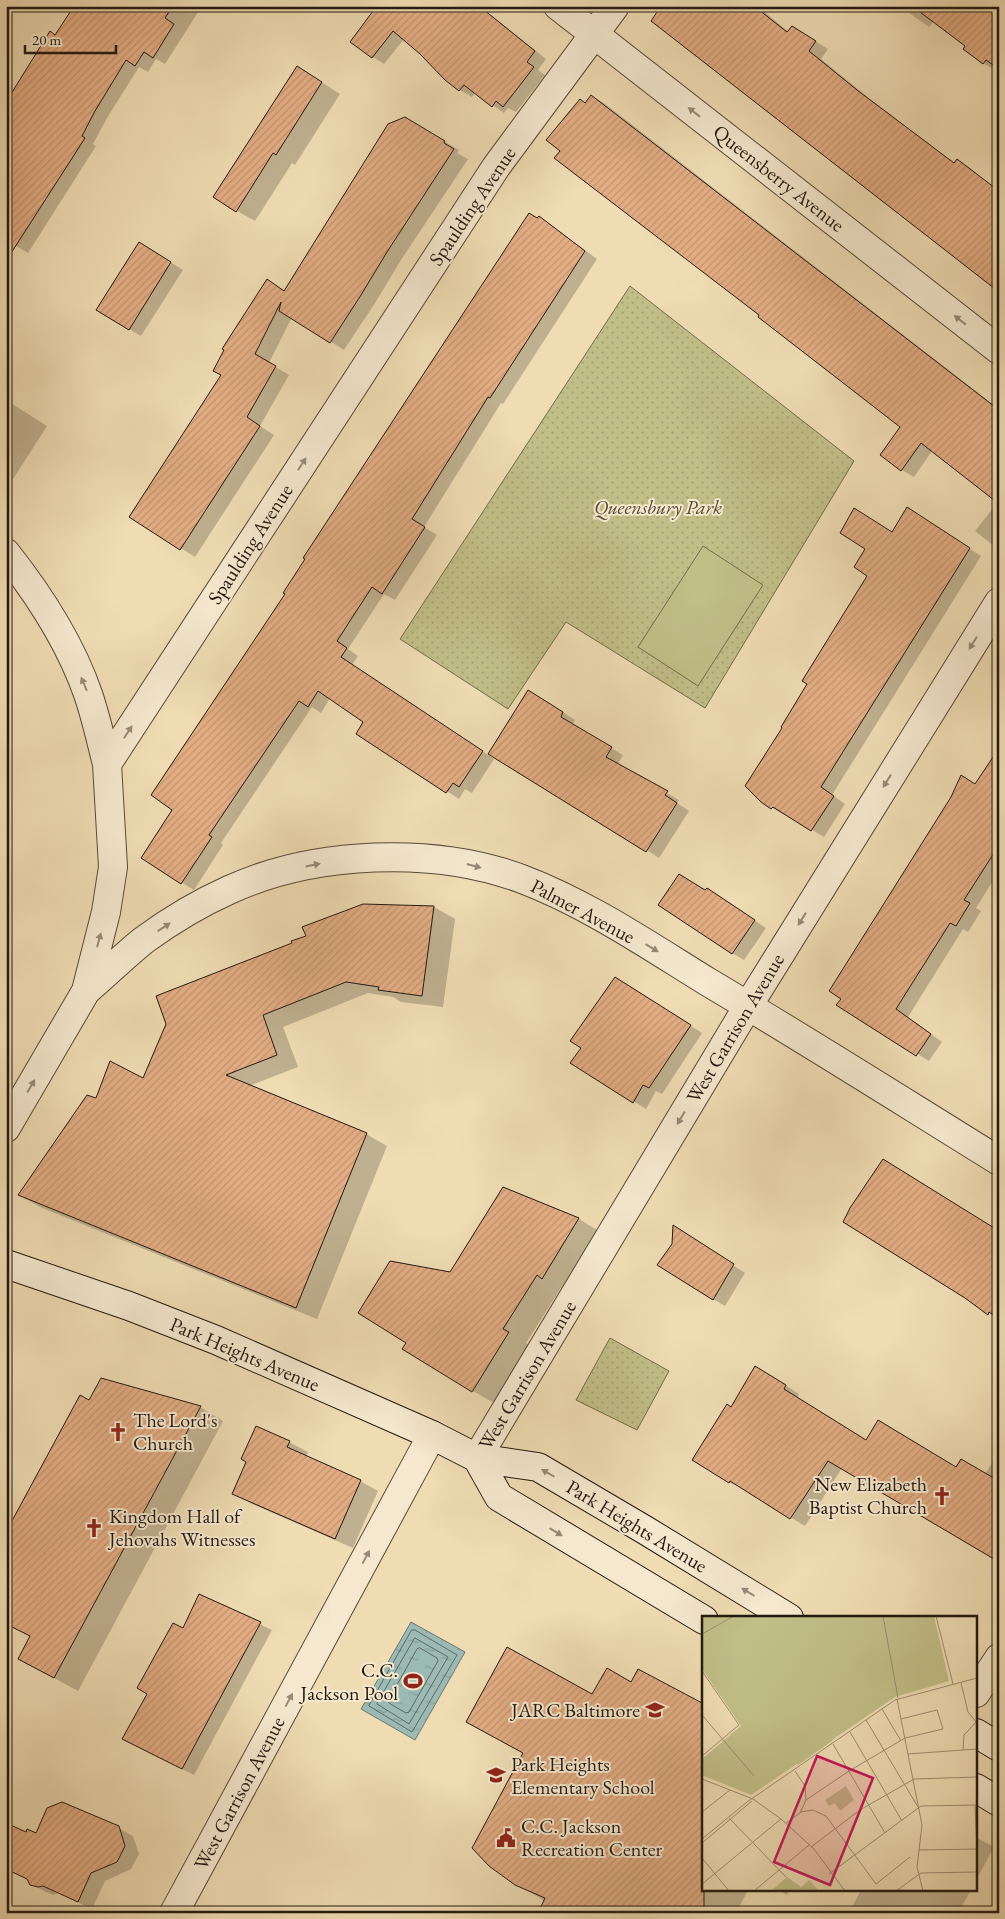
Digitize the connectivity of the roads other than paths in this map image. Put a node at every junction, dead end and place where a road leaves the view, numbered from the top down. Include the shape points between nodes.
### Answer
1 (558, 6) edge
2 (615, 6) edge
3 (594, 34) junction
4 (999, 350) edge
5 (6, 553) edge
6 (999, 602) edge
7 (107, 764) junction
8 (86, 992) junction
9 (748, 1006) junction
10 (6, 1128) edge
11 (999, 1161) edge
12 (6, 1264) edge
13 (432, 1435) junction
14 (477, 1458) junction
15 (786, 1616) edge
16 (702, 1619) edge
17 (999, 1658) edge
18 (978, 1690) edge
19 (978, 1734) edge
20 (999, 1747) edge
21 (978, 1789) edge
22 (999, 1802) edge
23 (174, 1913) edge

1 - 3 street, Queensberry Avenue
2 - 3 street, Spaulding Avenue
4 -> 3 street, Queensberry Avenue
7 -> 3 street, Spaulding Avenue via 496,167
7 -> 5 street via 88,694 64,637 34,588
6 -> 9 street, West Garrison Avenue
8 -> 7 street via 106,912 113,867
8 -> 9 street, Palmer Avenue via 144,940 229,890 280,871 339,860 404,856 464,864 521,879 584,907
10 -> 8 street
9 - 11 street, Palmer Avenue
9 -> 14 street, West Garrison Avenue
12 - 13 street, Park Heights Avenue via 216,1340
13 - 14 street, Park Heights Avenue
23 -> 13 street, West Garrison Avenue
15 -> 14 street, Park Heights Avenue via 538,1467
14 -> 16 street via 499,1497
17 - 18 street
19 - 20 street
21 - 22 street

